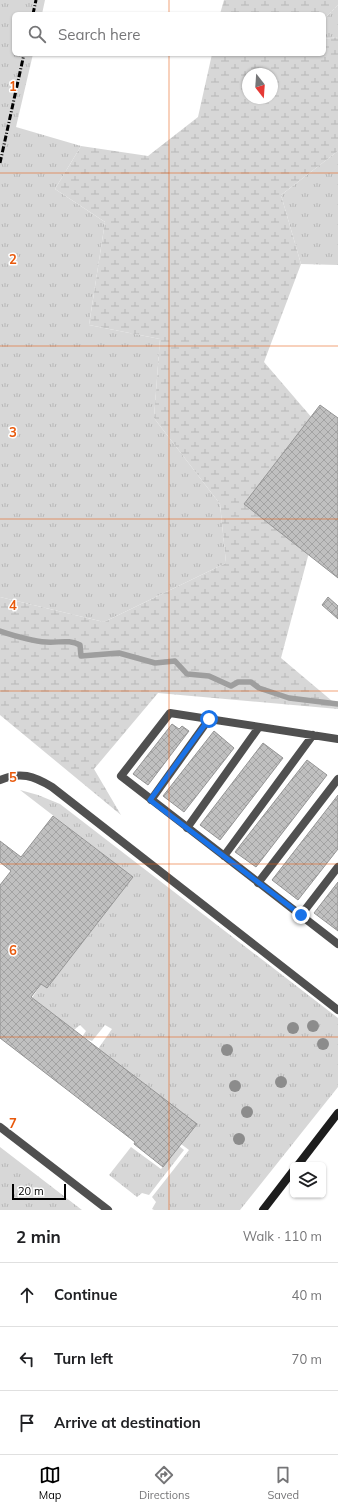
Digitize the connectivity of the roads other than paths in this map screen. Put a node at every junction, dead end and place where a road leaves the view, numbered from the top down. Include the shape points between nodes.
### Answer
1 (209, 719) junction
2 (259, 727) junction
3 (313, 735) junction
4 (338, 739) edge
5 (338, 779) edge
6 (0, 780) edge
7 (150, 800) junction
8 (187, 828) junction
9 (224, 856) junction
10 (338, 867) edge
11 (258, 883) junction
12 (301, 915) junction
13 (338, 944) edge
14 (338, 1010) edge
15 (338, 1113) edge
16 (0, 1127) edge
17 (300, 1162) edge
18 (290, 1175) edge
19 (108, 1210) edge
20 (263, 1210) edge

1 - 2 lane
1 - 7 lane
1 - 7 lane via 170,713 121,776
2 - 3 lane
2 - 8 lane
3 - 4 lane
3 - 9 lane
5 - 11 lane
6 - 14 lane via 23,775 38,778 52,787
7 - 8 lane
8 - 9 lane
9 - 11 lane
10 - 12 lane
11 - 12 lane
12 - 13 lane
15 - 17 main road
16 - 19 lane
18 - 20 main road

